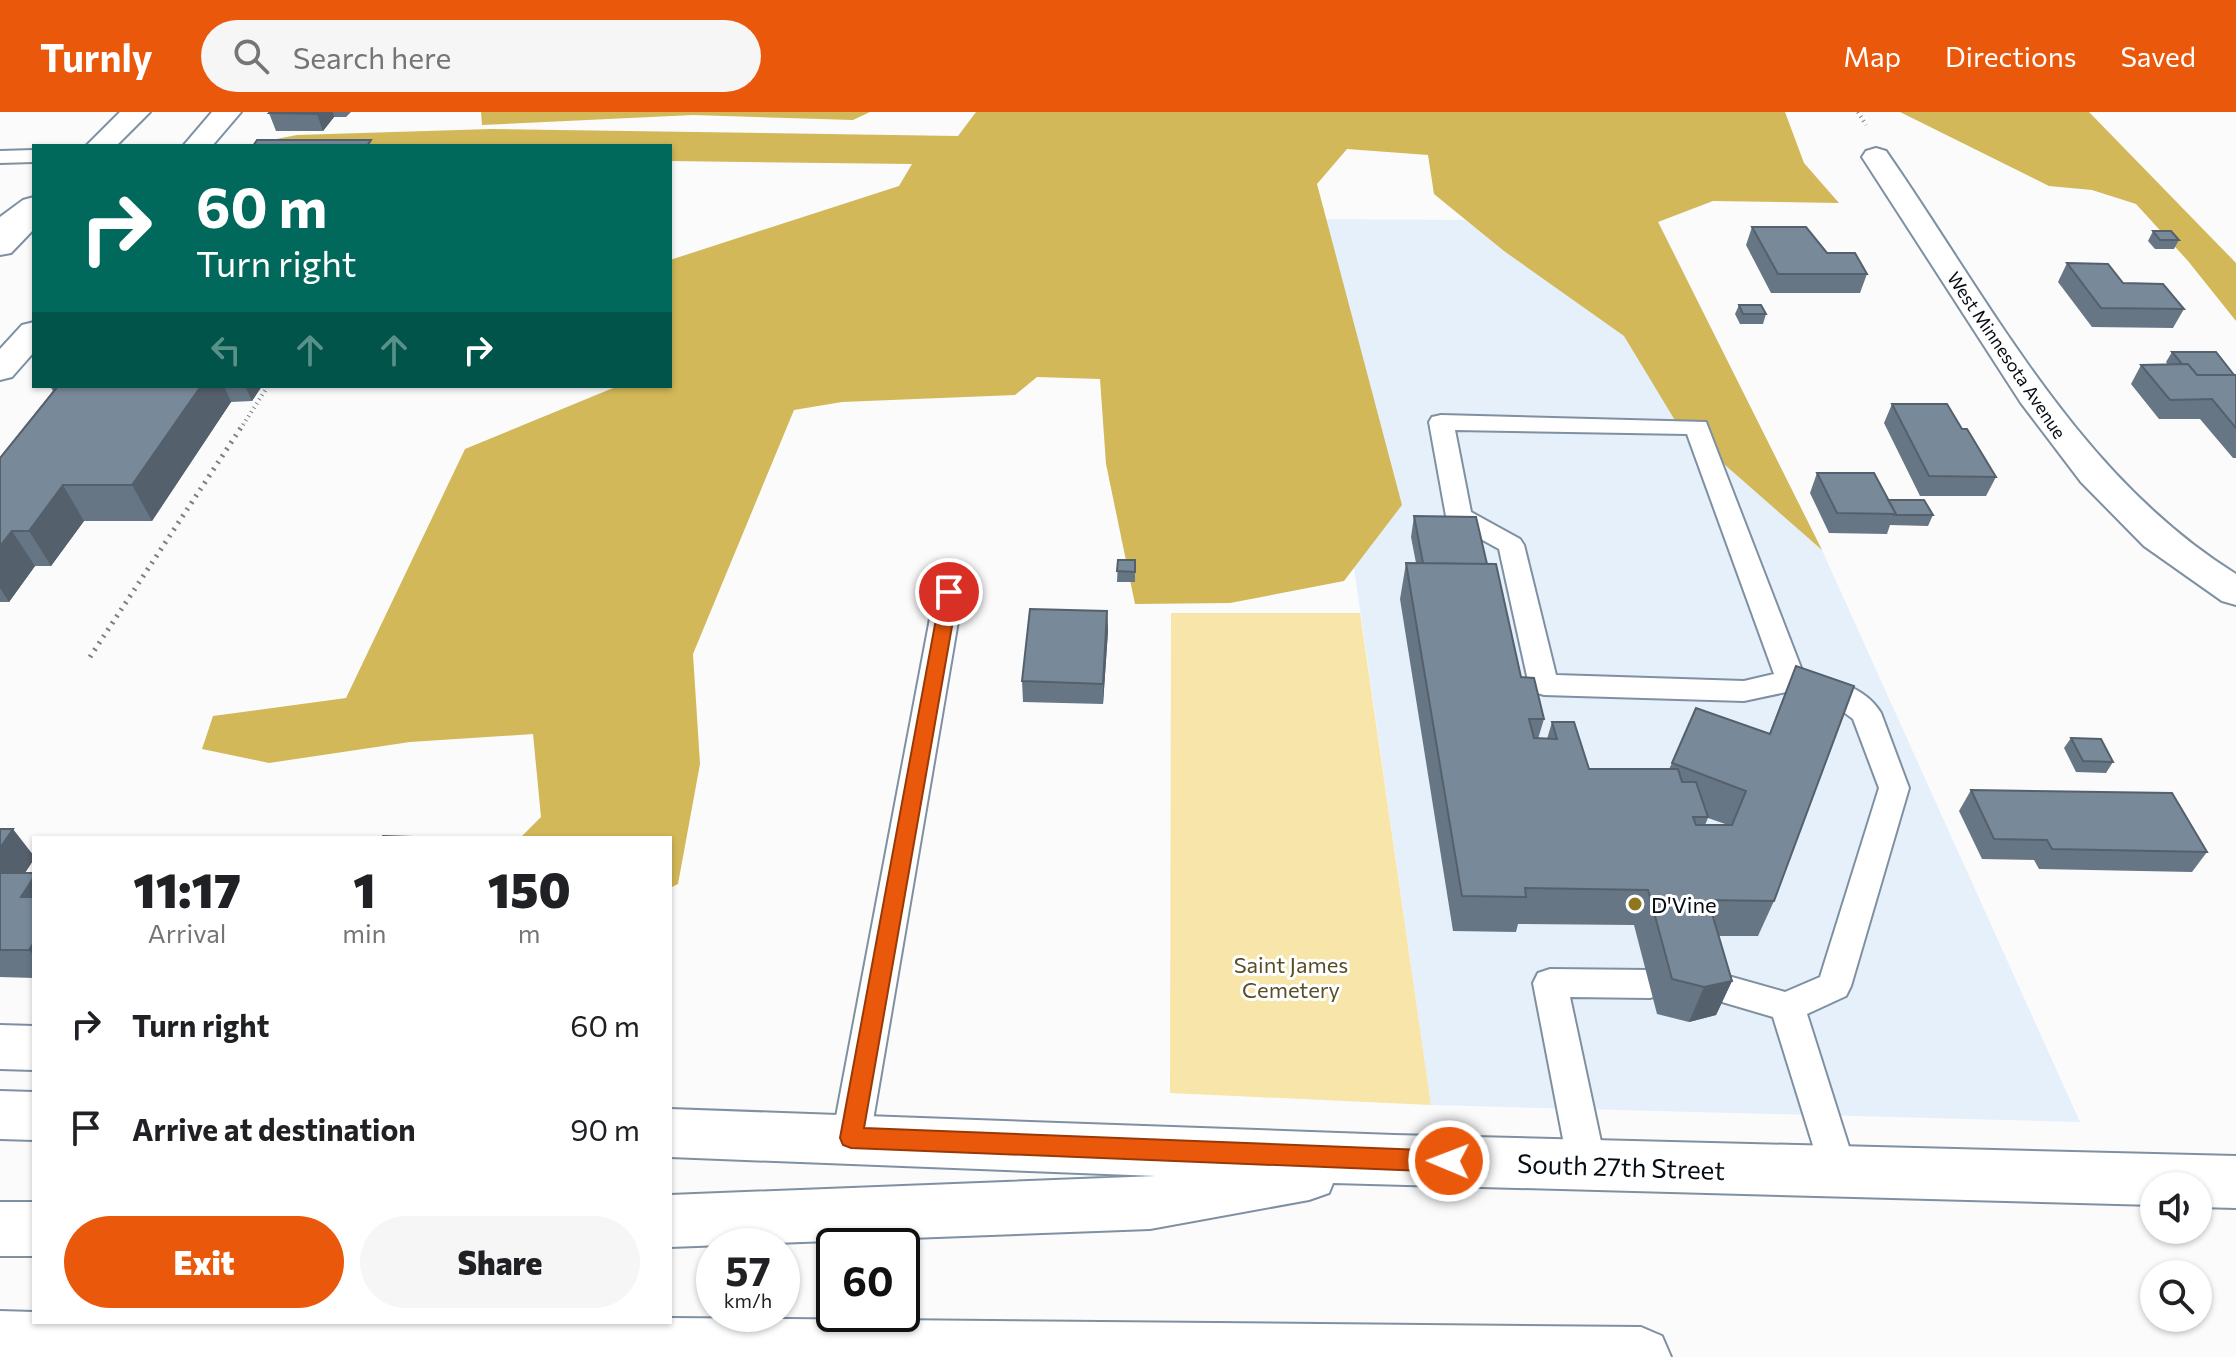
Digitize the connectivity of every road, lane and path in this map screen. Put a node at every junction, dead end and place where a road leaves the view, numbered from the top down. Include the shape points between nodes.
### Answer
1 (136, 112) edge
2 (227, 112) edge
3 (102, 144) edge
4 (199, 144) edge
5 (32, 156) edge
6 (0, 157) edge
7 (1876, 157) dead end
8 (32, 210) edge
9 (32, 211) edge
10 (0, 232) edge
11 (0, 246) edge
12 (32, 334) edge
13 (0, 370) edge
14 (267, 388) edge
15 (949, 592) dead end
16 (2236, 592) edge
17 (90, 657) dead end
18 (1791, 681) junction
19 (1650, 984) dead end
20 (1707, 984) edge
21 (1787, 1007) junction
22 (0, 1047) edge
23 (32, 1048) edge
24 (672, 1108) edge
25 (0, 1115) edge
26 (32, 1116) edge
27 (672, 1133) edge
28 (851, 1138) junction
29 (1394, 1160) junction
30 (1587, 1165) junction
31 (1838, 1172) junction
32 (2236, 1182) edge
33 (672, 1221) edge
34 (0, 1229) edge
35 (32, 1229) edge
36 (0, 1341) edge
37 (1641, 1357) edge

1 - 3 main road
2 - 4 main road
5 - 6 lane
7 - 16 main road, West Minnesota Avenue via 2055,429 2155,537
8 - 10 main road
9 - 11 main road
12 - 13 main road
14 - 17 path
15 - 28 lane
18 - 18 lane via 1744,691 1544,685 1511,545 1459,516 1441,422 1697,427
18 - 21 lane via 1834,690 1866,713 1894,788 1834,986
19 - 30 lane via 1550,983
20 - 21 lane
21 - 31 lane
22 - 23 main road
24 - 28 main road
25 - 26 main road
27 - 28 main road, South 27th Street
28 - 29 main road, South 27th Street
29 - 30 main road, South 27th Street
29 - 33 main road via 1150,1203
30 - 31 main road, South 27th Street
31 - 32 main road, South 27th Street
34 - 35 main road
36 - 37 main road

